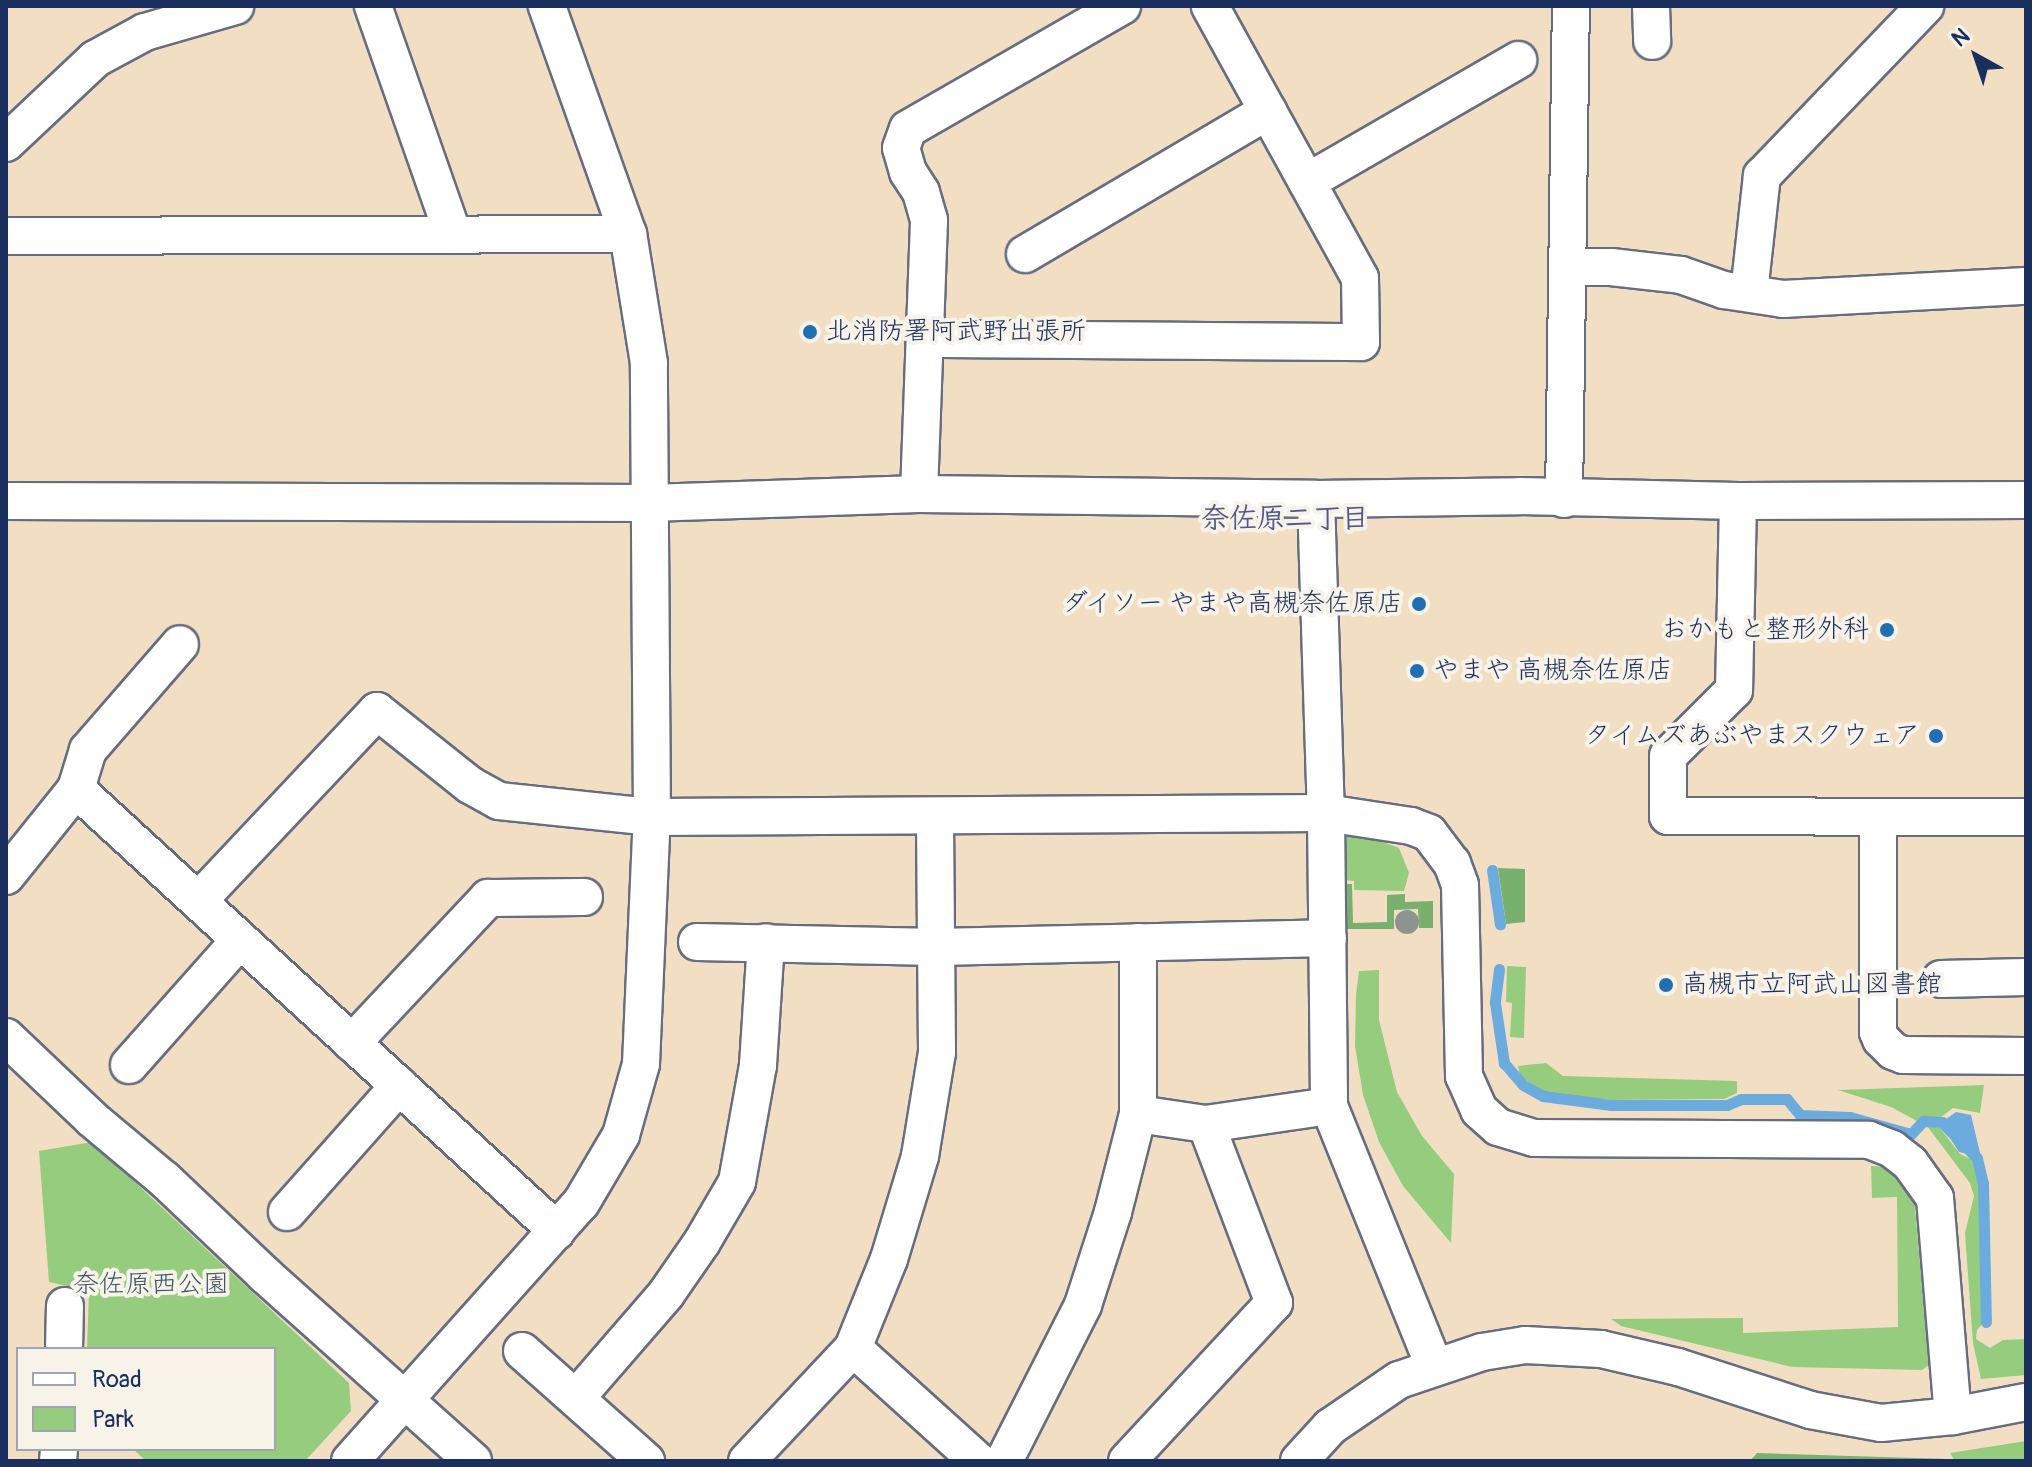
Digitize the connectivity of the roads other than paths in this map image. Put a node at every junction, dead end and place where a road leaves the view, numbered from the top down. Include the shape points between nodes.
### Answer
1 (235, 6) edge
2 (373, 6) edge
3 (547, 6) edge
4 (1122, 6) edge
5 (1571, 6) edge
6 (1651, 6) edge
7 (1925, 6) edge
8 (1223, 11) edge
9 (1652, 41) dead end
10 (1518, 60) dead end
11 (1268, 111) junction
12 (6, 143) edge
13 (1307, 182) junction
14 (453, 234) junction
15 (628, 234) junction
16 (6, 236) edge
17 (1025, 254) dead end
18 (1569, 267) junction
19 (2026, 286) edge
20 (1749, 293) junction
21 (925, 339) junction
22 (919, 494) junction
23 (1316, 499) junction
24 (1564, 499) junction
25 (2026, 500) edge
26 (6, 501) edge
27 (1738, 501) junction
28 (649, 503) junction
29 (180, 644) dead end
30 (76, 789) junction
31 (1326, 813) junction
32 (935, 816) junction
33 (652, 817) junction
34 (1878, 817) junction
35 (2026, 817) edge
36 (18, 836) edge
37 (6, 876) edge
38 (584, 897) dead end
39 (198, 901) junction
40 (1328, 938) junction
41 (240, 940) junction
42 (697, 942) dead end
43 (766, 942) junction
44 (1138, 942) junction
45 (937, 947) junction
46 (2026, 977) edge
47 (1941, 979) dead end
48 (6, 1037) edge
49 (352, 1043) junction
50 (2026, 1056) edge
51 (129, 1065) dead end
52 (399, 1086) junction
53 (1329, 1106) junction
54 (1138, 1114) junction
55 (1206, 1124) junction
56 (287, 1212) dead end
57 (557, 1231) junction
58 (65, 1306) dead end
59 (64, 1347) edge
60 (853, 1348) junction
61 (522, 1351) dead end
62 (1434, 1366) junction
63 (576, 1398) junction
64 (406, 1399) junction
65 (2026, 1402) edge
66 (1953, 1416) junction
67 (350, 1461) edge
68 (473, 1461) edge
69 (646, 1461) edge
70 (747, 1461) edge
71 (978, 1461) edge
72 (1004, 1461) edge
73 (1127, 1461) edge
74 (1299, 1461) edge

1 - 12 street via 145,32 95,59
2 - 14 street
3 - 15 street
4 - 21 street via 908,129 901,148 929,220
5 - 18 street
6 - 9 street
7 - 20 street via 1762,176
8 - 11 street
10 - 13 street
11 - 13 street
11 - 17 street
13 - 21 street via 1360,278 1361,342
14 - 15 street
14 - 16 street
15 - 28 street via 649,363
18 - 20 street via 1681,275
18 - 24 street
19 - 20 street via 1783,299
21 - 22 street
22 - 23 street
22 - 28 street
23 - 24 street
23 - 31 street
24 - 27 street
25 - 27 street
26 - 28 street
27 - 34 street via 1734,690 1668,756 1668,816
28 - 33 street
29 - 30 street via 88,750
30 - 36 street
30 - 39 street
31 - 32 street
31 - 40 street
31 - 66 street via 1429,833 1452,863 1460,885 1464,1076 1479,1110 1498,1127 1534,1138 1869,1140 1910,1163 1935,1198
32 - 33 street
32 - 45 street
33 - 39 street via 499,801 470,785 377,711
33 - 57 street via 641,1064 621,1135 581,1203
34 - 35 street
34 - 50 street via 1881,1039 1903,1055
36 - 37 street
38 - 49 street via 488,898
39 - 41 street
40 - 44 street
40 - 53 street
41 - 49 street
41 - 51 street
42 - 43 street
43 - 45 street
43 - 63 street via 758,1065 737,1182 666,1294
44 - 45 street
44 - 54 street
45 - 60 street via 937,1052 920,1156 889,1259
46 - 47 street
48 - 64 street
49 - 52 street
52 - 56 street
52 - 57 street
53 - 55 street
53 - 62 street
54 - 55 street
54 - 72 street via 1083,1305
55 - 73 street via 1274,1303
57 - 64 street
58 - 59 street
60 - 70 street
60 - 71 street
61 - 63 street
62 - 66 street via 1525,1345 1601,1349 1678,1367 1810,1410 1881,1423
62 - 74 street via 1399,1380 1330,1427
63 - 69 street
64 - 67 street
64 - 68 street
65 - 66 street

